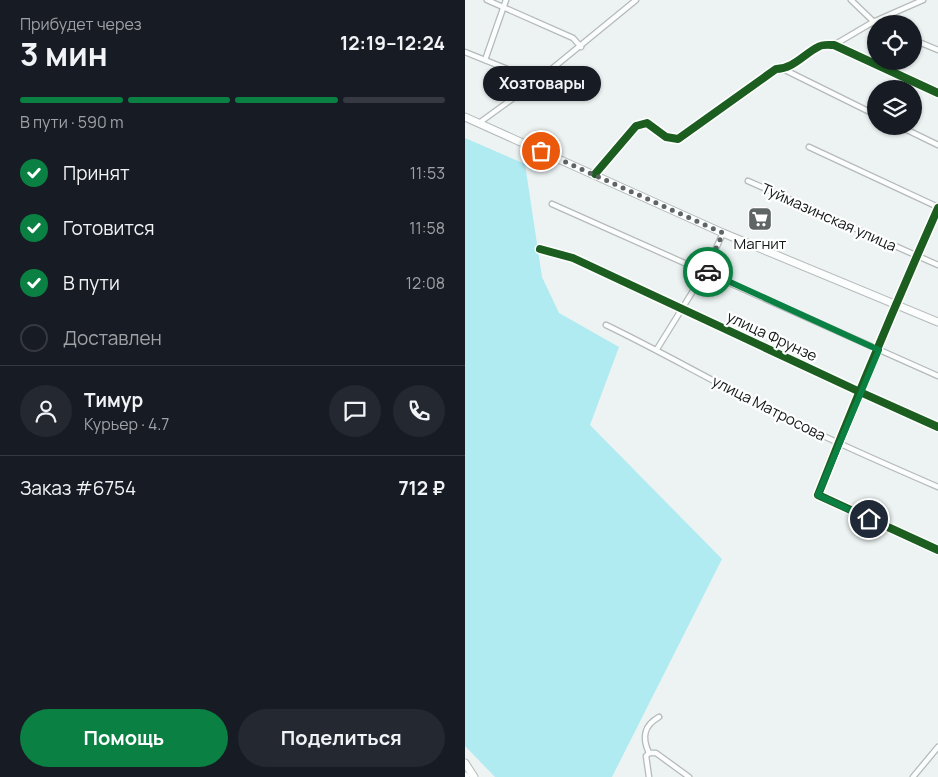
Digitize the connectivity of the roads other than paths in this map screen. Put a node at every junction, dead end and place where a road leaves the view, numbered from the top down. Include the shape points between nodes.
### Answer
1 (487, 0) edge
2 (506, 0) edge
3 (623, 0) edge
4 (636, 0) edge
5 (851, 0) edge
6 (923, 0) edge
7 (628, 6) junction
8 (503, 8) junction
9 (867, 15) edge
10 (892, 15) edge
11 (867, 27) edge
12 (922, 43) edge
13 (834, 45) junction
14 (581, 47) junction
15 (938, 50) edge
16 (465, 52) edge
17 (485, 60) junction
18 (783, 69) junction
19 (537, 81) junction
20 (938, 92) edge
21 (867, 111) edge
22 (465, 117) edge
23 (479, 123) junction
24 (917, 135) edge
25 (938, 145) edge
26 (809, 147) dead end
27 (595, 174) junction
28 (748, 181) dead end
29 (552, 204) dead end
30 (938, 208) edge
31 (723, 233) junction
32 (540, 249) dead end
33 (917, 255) junction
34 (938, 264) edge
35 (706, 270) junction
36 (894, 304) junction
37 (681, 308) junction
38 (938, 322) edge
39 (606, 325) dead end
40 (657, 349) junction
41 (879, 350) junction
42 (938, 376) edge
43 (860, 392) junction
44 (938, 427) edge
45 (838, 444) junction
46 (938, 487) edge
47 (938, 550) edge
48 (659, 717) dead end
49 (938, 747) edge
50 (647, 754) junction
51 (465, 763) edge
52 (475, 777) edge
53 (649, 777) edge
54 (689, 777) edge
55 (913, 777) edge

1 - 8 street
2 - 8 street
3 - 7 street
4 - 7 street
5 - 9 street
6 - 10 street
7 - 14 street
8 - 14 street via 573,38
8 - 17 street
11 - 13 street
12 - 15 street
13 - 18 street via 819,46
13 - 20 street
14 - 19 street
16 - 17 street
17 - 19 street
18 - 21 street
18 - 27 street via 776,69 678,139 666,137 647,123 636,126
19 - 23 street
22 - 23 main road
23 - 27 main road
24 - 25 street
26 - 30 street
27 - 31 main road
28 - 33 street, Туймазинская улица
29 - 35 street
30 - 33 street
31 - 35 street
31 - 36 main road
32 - 37 street, улица Фрунзе via 573,258
33 - 34 street, Туймазинская улица
33 - 36 street
35 - 37 street
35 - 41 street
36 - 38 main road
36 - 41 street
37 - 40 street
37 - 43 street, улица Фрунзе
39 - 40 street, улица Матросова
40 - 45 street, улица Матросова
41 - 42 street
41 - 43 street
43 - 44 street, улица Фрунзе
43 - 45 street
45 - 46 street, улица Матросова
45 - 47 street via 818,495
48 - 50 street via 645,730
49 - 55 street
50 - 53 street
50 - 54 street via 655,753
51 - 52 main road

